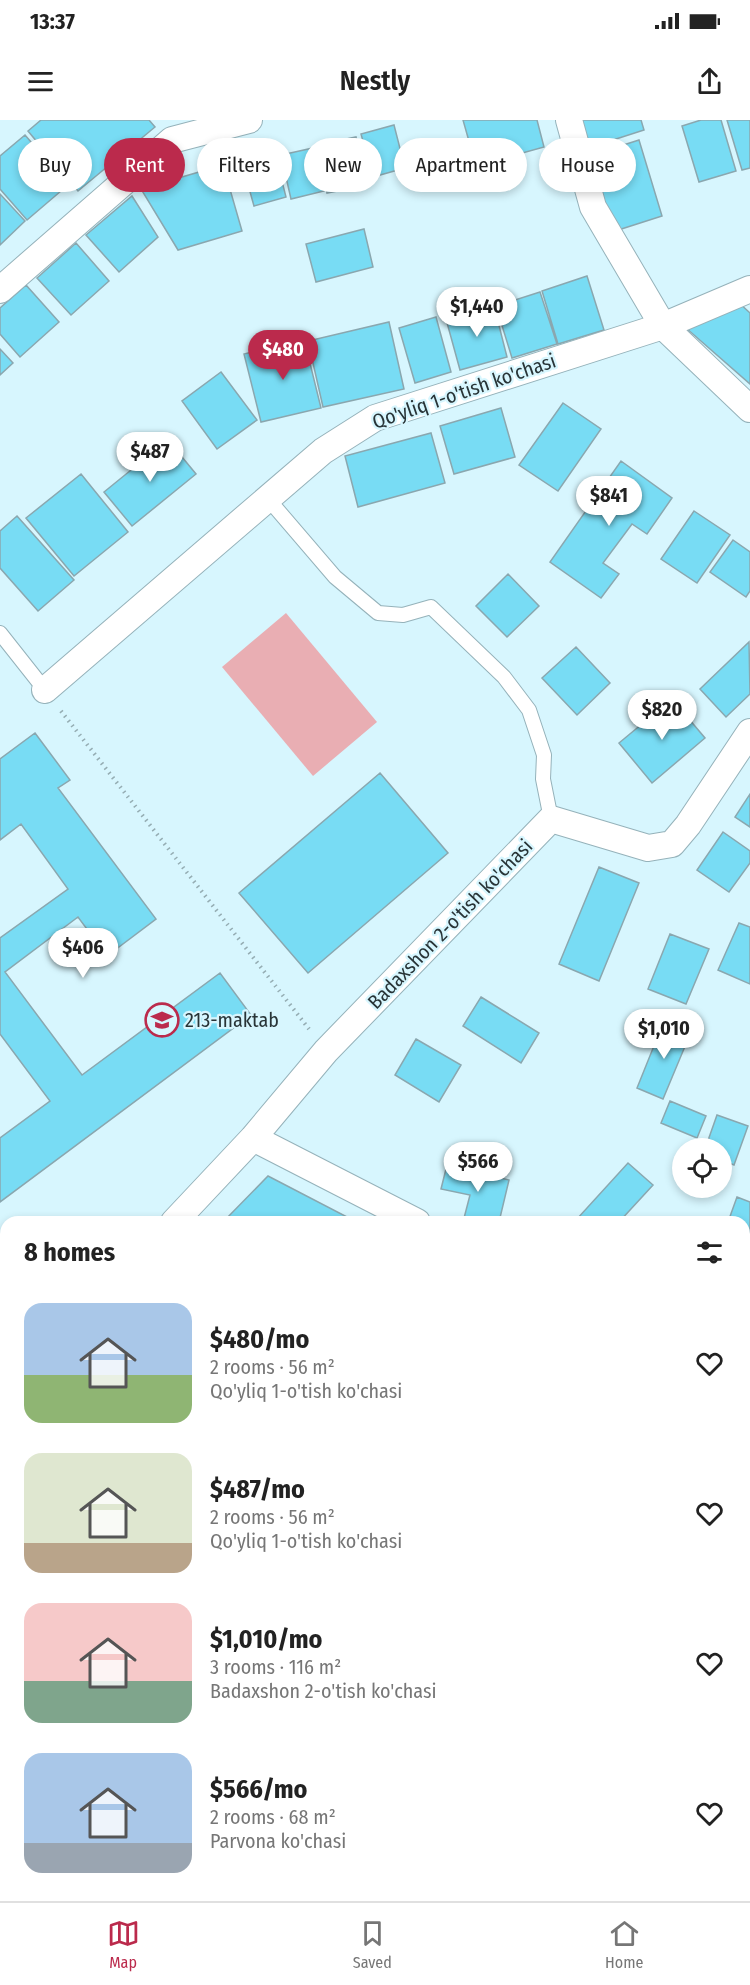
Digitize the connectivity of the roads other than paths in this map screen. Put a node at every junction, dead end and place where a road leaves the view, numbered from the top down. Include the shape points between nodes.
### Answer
1 (249, 120) edge
2 (569, 120) edge
3 (750, 289) edge
4 (0, 290) edge
5 (663, 326) junction
6 (750, 409) edge
7 (268, 500) junction
8 (0, 633) edge
9 (45, 690) joint
10 (750, 732) edge
11 (551, 819) junction
12 (253, 1138) junction
13 (180, 1216) edge
14 (405, 1216) edge

1 - 4 street via 172,141
2 - 5 street via 593,207
3 - 5 street, Qo'yliq 1-o'tish ko'chasi
5 - 6 street
5 - 7 street, Qo'yliq 1-o'tish ko'chasi via 375,417 323,451
7 - 9 street, Qo'yliq 1-o'tish ko'chasi
7 - 11 lane via 335,578 378,613 403,615 432,607 504,677 529,710 544,755 543,779
8 - 9 lane
10 - 11 street via 672,844 648,848
11 - 12 street, Badaxshon 2-o'tish ko'chasi via 326,1051
12 - 13 street, Badaxshon 2-o'tish ko'chasi
12 - 14 street

